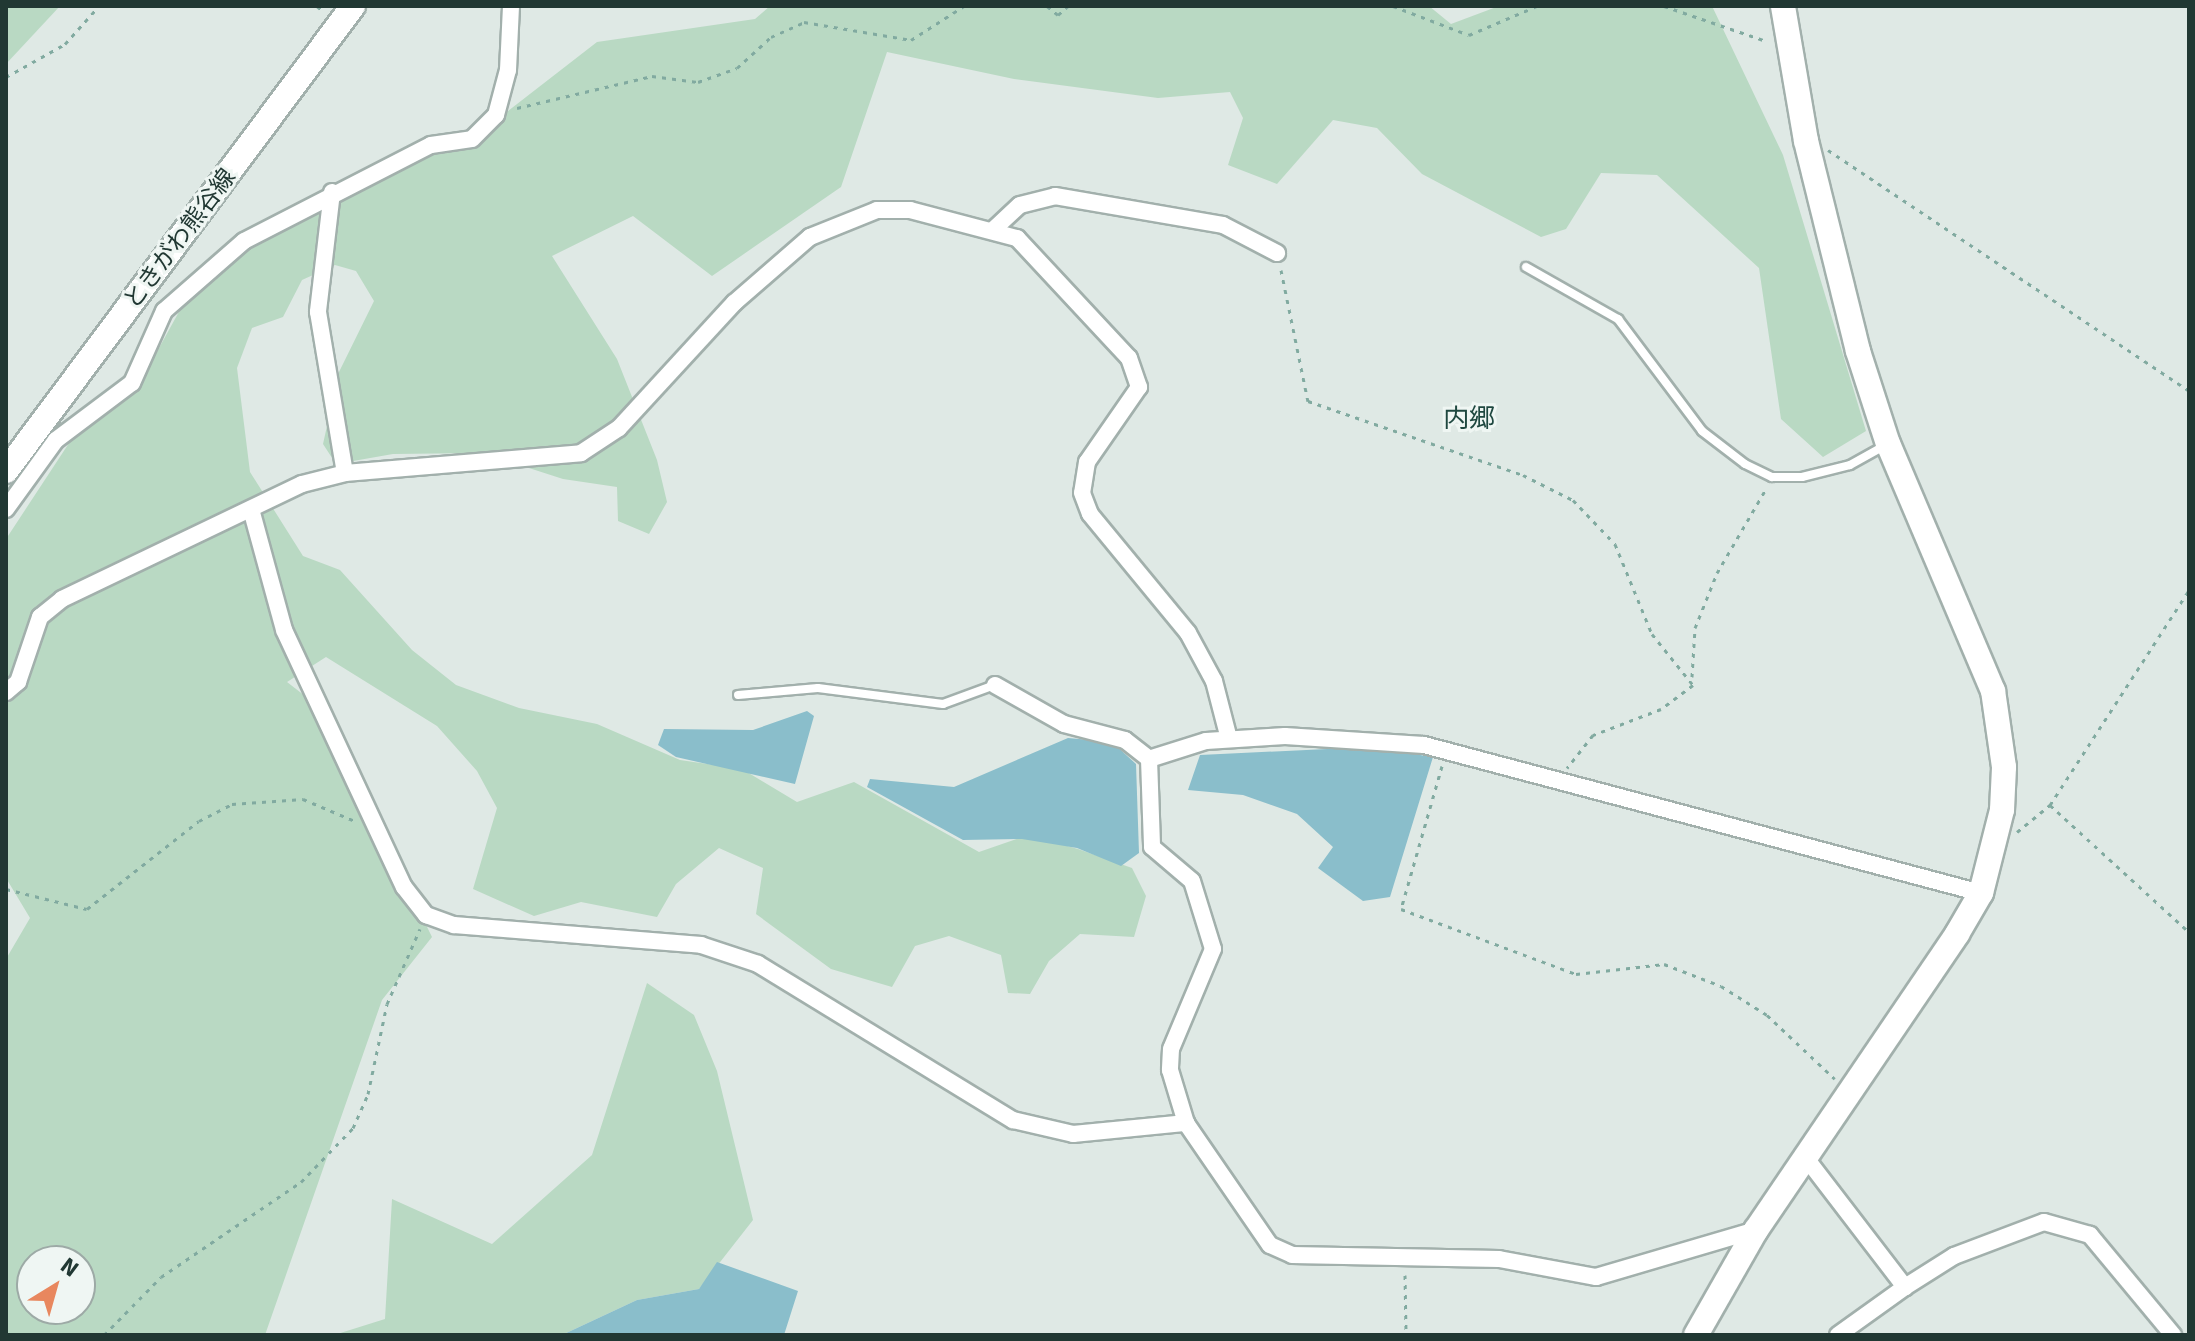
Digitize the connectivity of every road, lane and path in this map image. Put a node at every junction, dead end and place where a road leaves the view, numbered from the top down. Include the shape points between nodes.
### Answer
1 (99, 6) edge
2 (353, 6) edge
3 (511, 6) edge
4 (964, 6) edge
5 (1047, 6) edge
6 (1068, 6) edge
7 (1393, 6) edge
8 (1537, 6) edge
9 (1664, 6) edge
10 (1783, 6) edge
11 (1791, 50) junction
12 (6, 77) edge
13 (503, 88) junction
14 (1806, 141) junction
15 (332, 192) junction
16 (994, 229) junction
17 (1277, 253) joint
18 (1526, 267) dead end
19 (2189, 391) edge
20 (1888, 444) junction
21 (6, 471) edge
22 (345, 473) junction
23 (1772, 477) junction
24 (6, 509) edge
25 (251, 509) junction
26 (2189, 590) edge
27 (1692, 677) junction
28 (995, 685) joint
29 (6, 692) edge
30 (738, 695) dead end
31 (1229, 739) junction
32 (1446, 751) junction
33 (1149, 759) junction
34 (1558, 781) junction
35 (2050, 805) junction
36 (377, 830) junction
37 (1993, 853) junction
38 (6, 889) edge
39 (1981, 893) junction
40 (426, 915) junction
41 (2189, 932) edge
42 (1850, 1094) junction
43 (1186, 1123) junction
44 (1806, 1158) junction
45 (1756, 1230) junction
46 (1405, 1252) junction
47 (1905, 1287) junction
48 (104, 1335) edge
49 (1406, 1335) edge
50 (1696, 1335) edge
51 (1838, 1335) edge
52 (2173, 1335) edge

1 - 12 path via 65,44
2 - 21 street, ときがわ熊谷線
3 - 13 street
4 - 13 path via 911,40 804,22 771,37 737,68 698,82 652,76 548,95 518,110
5 - 6 path via 1058,15
7 - 8 path via 1469,35
9 - 11 path
10 - 11 street
11 - 14 street
13 - 15 street via 496,115 472,139 431,145
14 - 19 path
14 - 20 street
15 - 22 street via 318,312
15 - 24 street via 244,241 177,297 132,383 56,440
16 - 17 street via 1020,205 1055,196 1223,225
16 - 22 street via 939,214 877,210 810,237 734,303 619,428 581,453
16 - 31 street via 1041,258 1137,374 1134,400 1087,462 1082,493 1090,514 1188,633 1214,681
17 - 27 path via 1308,401 1458,450 1573,500 1604,525 1652,634
18 - 23 lane via 1618,319 1702,431
20 - 23 lane via 1826,474
20 - 37 street via 1993,691 2004,767
22 - 25 street
23 - 27 path via 1717,573 1695,628
25 - 29 street via 62,599 40,617 18,682
25 - 36 street via 284,630
26 - 35 path
27 - 34 path via 1675,701 1593,735
28 - 30 lane via 943,704 818,688
28 - 33 street via 1064,724 1125,740
31 - 32 street via 1360,736
31 - 33 street
32 - 34 street
32 - 42 path via 1401,909 1576,974 1664,964 1721,986 1767,1015
33 - 43 street via 1152,847 1192,881 1213,949 1171,1049
34 - 39 street
35 - 37 path
35 - 41 path
36 - 38 path via 303,799 255,800 199,821 87,909
36 - 40 street
37 - 39 street
39 - 42 street
40 - 43 street via 454,925 701,945 758,964 1013,1120 1073,1134
40 - 48 path via 387,1004 368,1094 353,1128 301,1182 161,1277
42 - 44 street
43 - 46 street via 1270,1245 1292,1255
44 - 45 street
44 - 47 street
45 - 46 street via 1596,1277
45 - 50 street
46 - 49 path
47 - 51 street
47 - 52 street via 1954,1256 2044,1222 2090,1235

